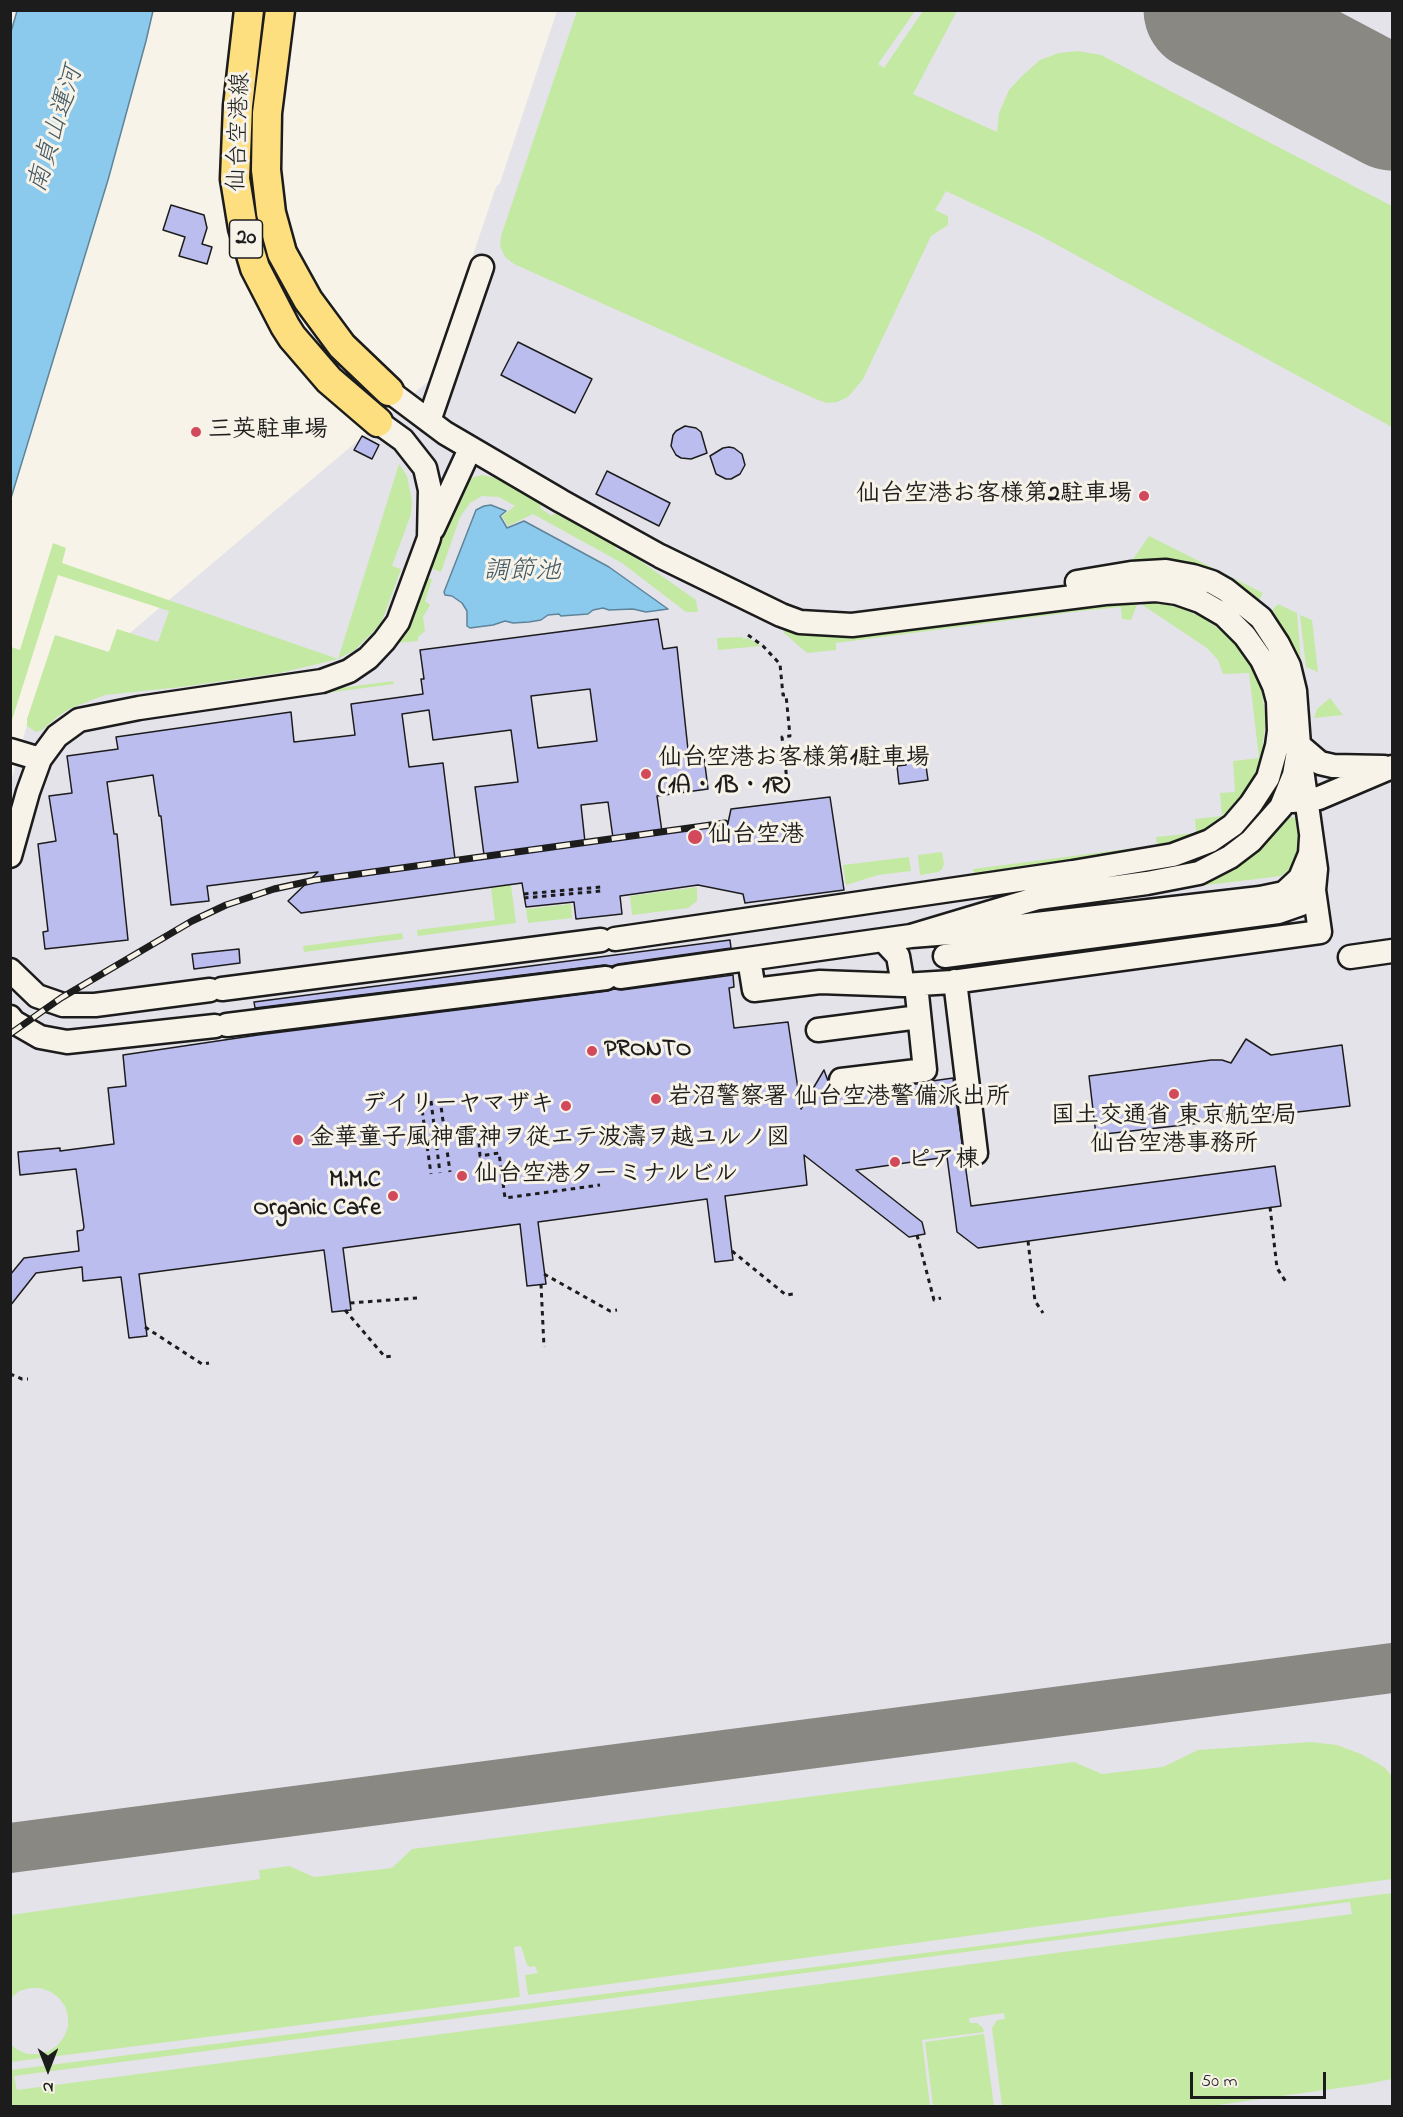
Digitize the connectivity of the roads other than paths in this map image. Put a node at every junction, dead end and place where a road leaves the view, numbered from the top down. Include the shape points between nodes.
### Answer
1 (249, 10) edge
2 (280, 10) edge
3 (270, 206) junction
4 (240, 212) junction
5 (482, 267) dead end
6 (322, 319) junction
7 (292, 337) junction
8 (389, 391) joint
9 (429, 421) junction
10 (378, 422) joint
11 (470, 449) junction
12 (429, 538) junction
13 (852, 625) junction
14 (1299, 745) junction
15 (10, 750) edge
16 (40, 759) junction
17 (1392, 767) edge
18 (1306, 800) junction
19 (1283, 802) junction
20 (1311, 838) junction
21 (10, 856) edge
22 (1060, 874) junction
23 (1147, 883) junction
24 (1314, 890) junction
25 (920, 935) junction
26 (883, 940) junction
27 (1392, 951) edge
28 (945, 957) junction
29 (1350, 957) dead end
30 (749, 959) junction
31 (10, 970) edge
32 (952, 982) junction
33 (910, 985) junction
34 (10, 1017) edge
35 (919, 1017) junction
36 (818, 1030) dead end
37 (841, 1080) dead end
38 (976, 1153) dead end

1 - 4 main road, 仙台空港線 / 20 via 238,106 235,178
2 - 3 main road, 仙台空港線 / 20 via 267,114
3 - 4 street
3 - 6 main road, 仙台空港線 / 20 via 282,253
4 - 7 main road, 仙台空港線 / 20 via 255,268
5 - 9 street
6 - 7 street
6 - 8 main road, 仙台空港線 / 20 via 342,346
7 - 10 main road, 仙台空港線 / 20 via 329,380
8 - 9 street
9 - 11 street
10 - 12 street via 403,440 425,468 430,490
11 - 12 street
11 - 13 street via 660,556 781,615 800,622
12 - 16 street via 398,622 368,658 349,671 322,681 79,720 57,736
13 - 14 street via 905,608 1131,573 1166,571 1193,576 1212,582 1252,609 1278,644 1295,691
13 - 22 street via 1156,590 1200,601 1224,615 1245,636 1274,686 1279,716 1273,763 1251,804 1233,825 1210,841 1173,855
14 - 17 street via 1320,762 1333,766
14 - 18 street
14 - 19 street via 1294,775
15 - 16 street
16 - 21 street
17 - 18 street
18 - 19 street
18 - 20 street
19 - 23 street via 1251,841 1230,857 1199,873
20 - 24 street via 1316,869
20 - 25 street via 1310,854 1300,878 1284,893
22 - 23 street
22 - 31 street via 608,940 95,1005 63,1005 37,996
23 - 25 street via 1038,898
24 - 28 street via 1301,904 1278,912
24 - 32 street via 1320,932
25 - 26 street
25 - 28 street
26 - 30 street
26 - 33 street via 898,957
27 - 29 street
28 - 32 street
30 - 33 street via 754,990 820,982
30 - 34 street via 67,1042 40,1037
32 - 33 street
32 - 38 street
33 - 35 street
35 - 36 street
35 - 37 street via 925,1070

